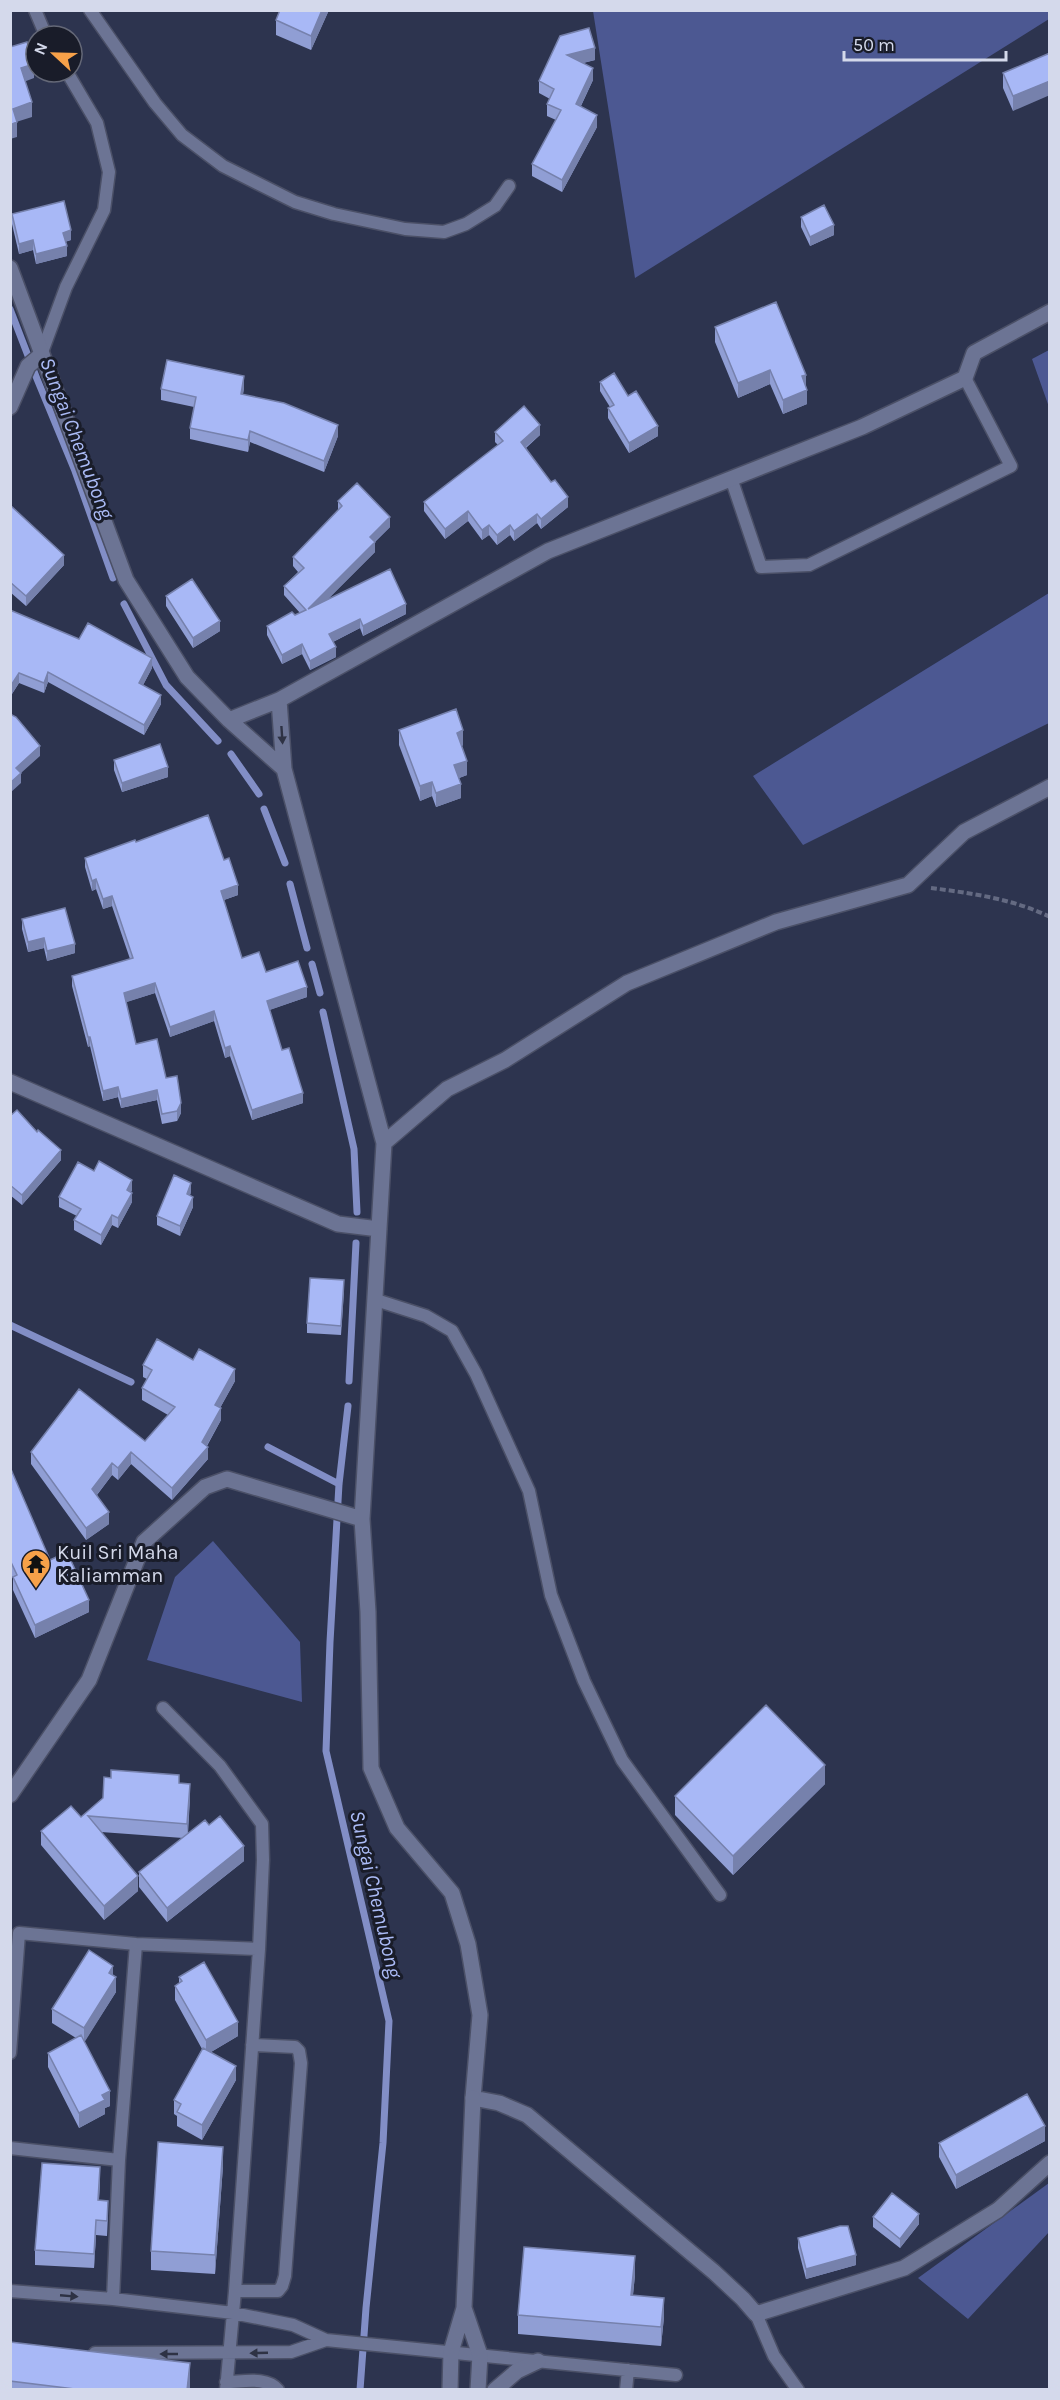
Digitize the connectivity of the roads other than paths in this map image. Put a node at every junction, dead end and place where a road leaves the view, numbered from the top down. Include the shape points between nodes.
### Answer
1 (35, 10) edge
2 (90, 10) edge
3 (41, 24) edge
4 (74, 84) edge
5 (509, 186) dead end
6 (10, 268) edge
7 (1050, 312) edge
8 (35, 360) junction
9 (965, 378) junction
10 (10, 407) edge
11 (731, 478) junction
12 (279, 700) junction
13 (229, 720) junction
14 (284, 769) junction
15 (1050, 787) edge
16 (10, 1082) edge
17 (384, 1143) junction
18 (379, 1229) junction
19 (375, 1300) junction
20 (359, 1518) junction
21 (163, 1708) dead end
22 (10, 1795) edge
23 (720, 1895) dead end
24 (136, 1944) junction
25 (259, 1949) junction
26 (252, 2045) junction
27 (10, 2053) edge
28 (473, 2098) junction
29 (10, 2148) edge
30 (119, 2160) junction
31 (1050, 2163) edge
32 (10, 2291) edge
33 (235, 2291) junction
34 (113, 2299) junction
35 (464, 2308) junction
36 (233, 2313) junction
37 (756, 2314) junction
38 (326, 2340) junction
39 (82, 2352) edge
40 (445, 2352) junction
41 (228, 2354) junction
42 (480, 2355) junction
43 (538, 2361) junction
44 (628, 2370) junction
45 (676, 2375) dead end
46 (226, 2386) edge
47 (278, 2390) edge
48 (450, 2390) edge
49 (478, 2390) edge
50 (495, 2390) edge
51 (626, 2390) edge
52 (798, 2390) edge

1 - 3 lane
2 - 5 lane via 182,135 223,166 295,202 405,229 444,231 495,206
4 - 8 lane via 97,123 109,172 104,210
6 - 8 street
7 - 9 street via 974,353
8 - 10 street
8 - 13 street via 126,580 187,677
9 - 11 street via 862,427
9 - 11 lane via 1011,466 809,565 761,567
11 - 12 street via 548,551
12 - 13 street
12 -> 14 street
13 - 14 street
14 - 17 street
15 - 17 street via 964,832 908,885 776,922 627,983 505,1060 447,1089
16 - 18 street via 338,1224
17 - 18 street
18 - 19 street
19 - 20 street
19 - 23 lane via 426,1316 452,1331 530,1491 551,1595 584,1681 622,1760
20 - 22 street via 227,1479 205,1487 144,1542 89,1680
20 - 28 street via 368,1612 371,1768 397,1828 452,1893 468,1944 480,2015
21 - 25 lane via 219,1766 262,1824
24 - 25 lane
24 - 27 lane via 19,1933
24 - 30 lane
25 - 26 lane
26 - 33 lane
26 - 33 lane via 295,2047 301,2063 285,2276 278,2291
28 - 35 street
28 - 37 street via 499,2103 527,2115 714,2272
29 - 30 lane
30 - 34 lane
31 - 37 street via 998,2210 904,2268
32 -> 34 lane
33 - 36 lane
34 - 36 lane
35 - 40 street
35 - 42 street
36 - 38 lane via 293,2325
36 - 41 lane
37 - 52 lane via 774,2356
38 - 40 lane
38 -> 41 lane via 291,2352
41 -> 39 lane
40 - 42 lane
40 - 48 street
41 - 46 lane
42 - 43 lane
42 - 49 street
43 - 44 lane
43 - 50 street via 517,2371
44 - 45 lane
44 - 51 lane
46 - 47 lane via 264,2382 274,2384

